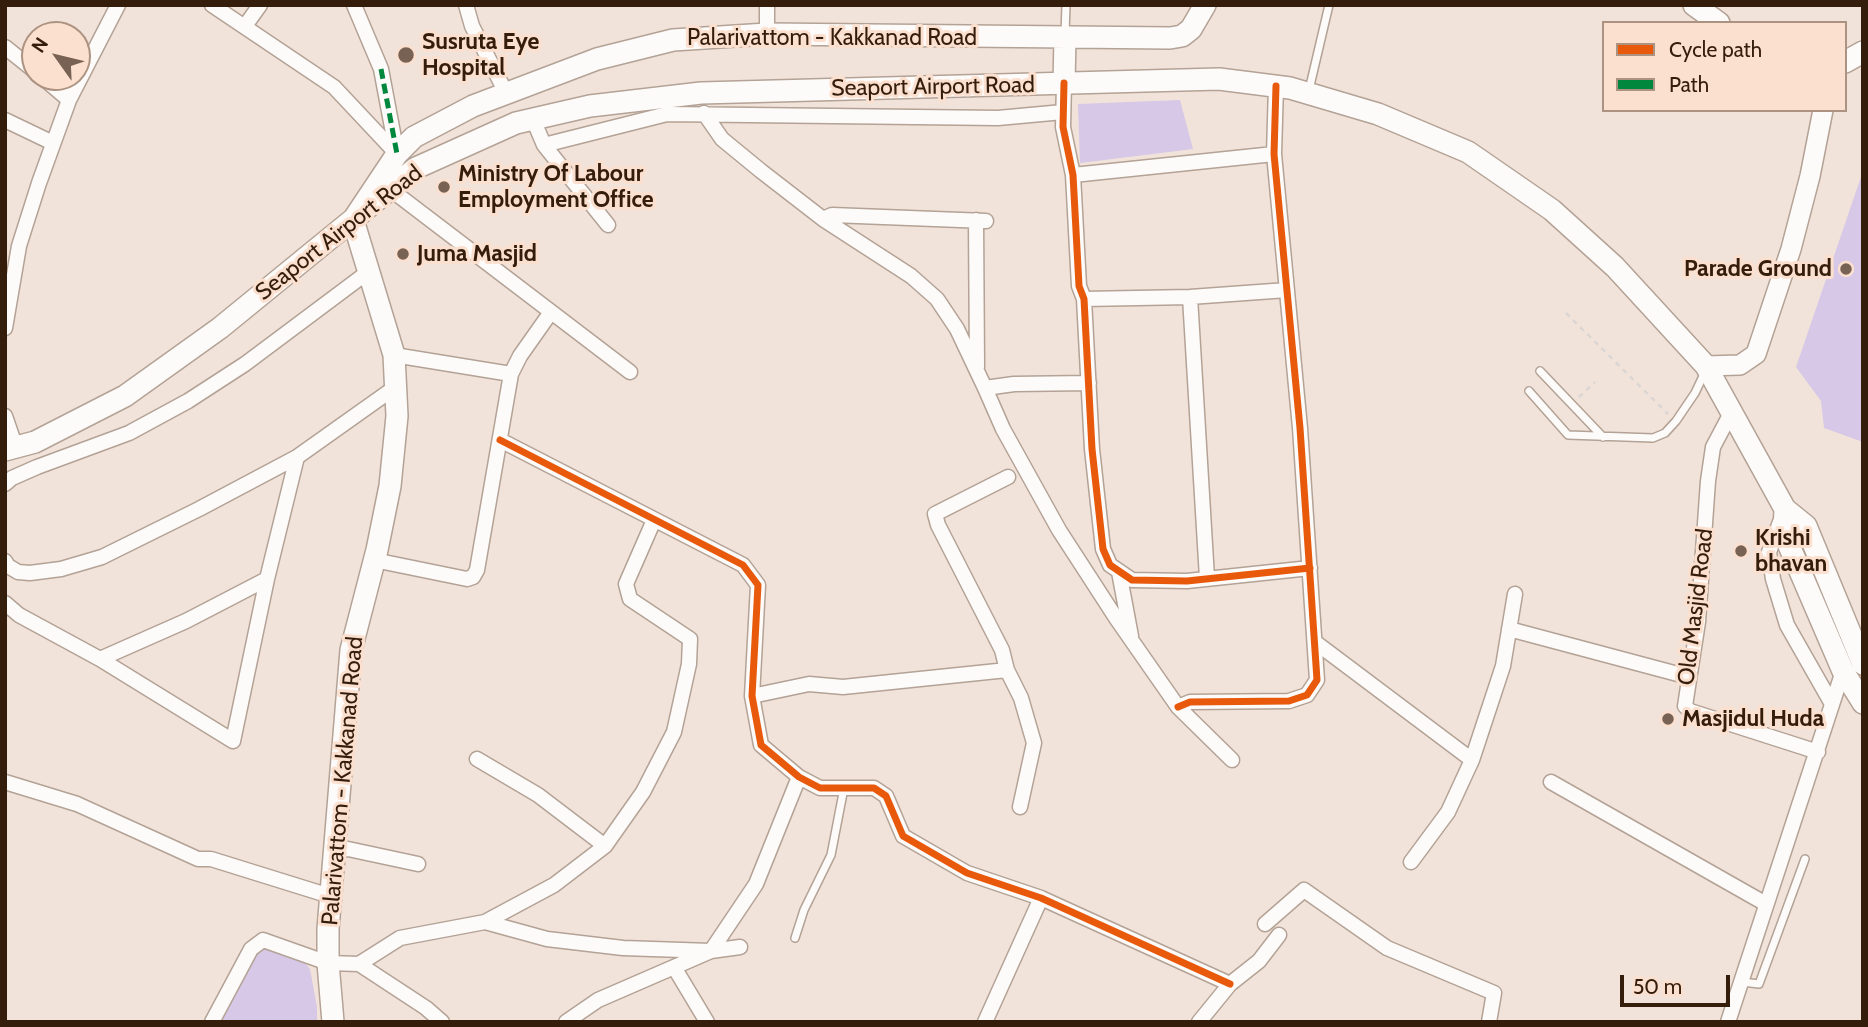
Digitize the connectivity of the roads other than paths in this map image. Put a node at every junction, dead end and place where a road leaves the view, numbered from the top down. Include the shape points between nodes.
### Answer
1 (118, 5) edge
2 (212, 5) edge
3 (260, 5) edge
4 (354, 5) edge
5 (466, 5) edge
6 (767, 5) edge
7 (1066, 5) edge
8 (1205, 5) edge
9 (1329, 5) edge
10 (245, 26) junction
11 (767, 34) junction
12 (1065, 38) junction
13 (5, 47) edge
14 (1863, 52) edge
15 (21, 60) edge
16 (1847, 61) edge
17 (1064, 83) junction
18 (1276, 86) junction
19 (58, 91) edge
20 (506, 93) junction
21 (1308, 94) junction
22 (69, 100) junction
23 (1063, 112) junction
24 (1822, 112) edge
25 (704, 113) junction
26 (533, 119) junction
27 (5, 120) edge
28 (53, 143) junction
29 (544, 145) junction
30 (397, 154) junction
31 (1274, 154) junction
32 (1073, 175) junction
33 (390, 189) junction
34 (823, 219) junction
35 (353, 220) junction
36 (608, 225) dead end
37 (368, 272) junction
38 (1287, 290) junction
39 (1190, 297) junction
40 (1084, 299) junction
41 (551, 313) junction
42 (5, 328) edge
43 (394, 355) junction
44 (1706, 366) junction
45 (1540, 371) dead end
46 (629, 372) dead end
47 (977, 372) junction
48 (511, 374) junction
49 (1089, 383) junction
50 (397, 386) junction
51 (985, 388) junction
52 (1530, 391) dead end
53 (1731, 414) junction
54 (5, 416) edge
55 (1604, 437) junction
56 (500, 440) junction
57 (11, 449) edge
58 (297, 457) junction
59 (1008, 477) dead end
60 (5, 484) edge
61 (1785, 509) junction
62 (654, 520) junction
63 (374, 560) junction
64 (5, 561) edge
65 (1310, 568) junction
66 (1119, 572) junction
67 (1208, 578) junction
68 (267, 579) junction
69 (1515, 594) dead end
70 (5, 603) edge
71 (1509, 629) junction
72 (1857, 635) edge
73 (1131, 640) junction
74 (1315, 642) junction
75 (100, 659) junction
76 (1853, 668) edge
77 (1007, 670) junction
78 (1689, 677) junction
79 (752, 696) junction
80 (1863, 703) edge
81 (1832, 704) junction
82 (1178, 707) junction
83 (1818, 752) junction
84 (477, 759) dead end
85 (1232, 760) dead end
86 (1472, 760) junction
87 (799, 777) junction
88 (5, 782) edge
89 (1551, 782) dead end
90 (844, 788) junction
91 (1020, 807) dead end
92 (606, 846) junction
93 (334, 851) junction
94 (1805, 859) dead end
95 (1411, 862) dead end
96 (418, 864) dead end
97 (330, 896) junction
98 (1041, 898) junction
99 (1766, 904) junction
100 (485, 922) junction
101 (1265, 924) dead end
102 (1279, 935) dead end
103 (795, 939) dead end
104 (740, 947) dead end
105 (711, 951) junction
106 (328, 963) junction
107 (359, 964) junction
108 (674, 967) junction
109 (1742, 982) junction
110 (1230, 984) junction
111 (212, 1022) edge
112 (333, 1022) edge
113 (442, 1022) edge
114 (566, 1022) edge
115 (707, 1022) edge
116 (985, 1022) edge
117 (1199, 1022) edge
118 (1489, 1022) edge
119 (1728, 1022) edge

1 - 22 street
2 - 10 street
3 - 10 street
4 - 30 street via 381,69
5 - 20 street
6 - 11 street
7 - 12 lane
8 - 12 main road, Palarivattom - Kakkanad Road via 1182,36
9 - 21 lane
10 - 30 street via 334,87
11 - 12 main road, Palarivattom - Kakkanad Road
11 - 20 main road, Palarivattom - Kakkanad Road via 673,40 597,59
12 - 17 main road
13 - 15 street
14 - 16 main road
17 - 18 main road, Seaport Airport Road via 1219,79
17 - 23 street
17 - 26 main road, Seaport Airport Road via 701,93
18 - 21 main road, Seaport Airport Road
18 - 31 street
19 - 22 street
20 - 30 main road, Palarivattom - Kakkanad Road via 414,137
21 - 44 main road, Seaport Airport Road via 1378,114 1468,152 1552,211 1615,267
22 - 28 street
23 - 25 street via 998,118
23 - 32 street
24 - 44 main road via 1791,248 1756,354 1740,365
25 - 29 street via 667,114
25 - 34 street via 722,139
26 - 29 street
26 - 33 main road, Seaport Airport Road via 416,168
27 - 28 street
28 - 42 street via 19,246
29 - 36 street
30 - 35 main road, Palarivattom - Kakkanad Road
31 - 32 street
31 - 38 street
32 - 40 street via 1079,286
33 - 35 main road, Seaport Airport Road
33 - 41 street
34 - 47 street via 911,276 937,299
34 - 47 street via 832,215 981,221
35 - 37 main road, Palarivattom - Kakkanad Road
35 - 57 main road, Seaport Airport Road via 169,367 113,402 35,442
37 - 43 main road, Palarivattom - Kakkanad Road
37 - 60 street via 245,365 188,401 130,433 37,467
38 - 39 street
38 - 65 street
39 - 40 street
39 - 67 street
40 - 49 street
41 - 46 street
41 - 48 street
43 - 48 street
43 - 50 main road, Palarivattom - Kakkanad Road
44 - 53 main road, Seaport Airport Road
44 - 55 lane via 1702,382 1665,433 1653,438
45 - 55 lane
47 - 51 street
48 - 56 street
49 - 51 street
49 - 66 street via 1103,549
50 - 58 street
50 - 63 main road, Palarivattom - Kakkanad Road via 390,486
51 - 73 street via 1059,530
52 - 55 lane via 1567,435
53 - 61 main road, Seaport Airport Road
53 - 78 street, Old Masjid Road via 1713,447
54 - 57 street
56 - 62 street
56 - 63 street via 473,577
58 - 64 street via 102,557 30,573 19,572
58 - 68 street
59 - 77 street via 935,514 1002,650
61 - 72 main road, Seaport Airport Road via 1806,526
61 - 76 main road, Seaport Airport Road via 1784,534
61 - 81 street via 1769,552 1773,579 1787,625
62 - 79 street via 743,565 758,585
62 - 92 street via 626,584 630,599 690,639 689,664 674,732 643,792
63 - 93 main road, Palarivattom - Kakkanad Road via 351,650
65 - 67 street
65 - 74 street
66 - 67 street via 1132,580
66 - 73 street
68 - 75 street
68 - 75 street via 233,741
69 - 71 street
70 - 75 street
71 - 78 street
71 - 86 street via 1503,666
72 - 76 main road, Seaport Airport Road
73 - 82 street
74 - 82 street via 1317,680 1307,695 1289,701 1190,702
74 - 86 street
76 - 80 main road, Seaport Airport Road
76 - 81 street
77 - 79 street via 843,687 809,684
77 - 91 street via 1034,743
78 - 83 street, Old Masjid Road via 1685,706 1690,711
79 - 87 street via 761,745
81 - 83 street
82 - 85 street
83 - 99 street
84 - 92 street via 548,802
86 - 95 street via 1448,812
87 - 90 street via 820,788
87 - 105 street via 756,884
88 - 97 street via 77,804 198,859 211,859
89 - 99 street
90 - 98 street via 874,788 886,796 902,836 967,873
90 - 103 lane via 831,855
92 - 100 street via 554,885
93 - 96 street via 348,849
93 - 97 main road, Palarivattom - Kakkanad Road
94 - 109 lane via 1759,984
97 - 106 main road, Palarivattom - Kakkanad Road
98 - 110 street
98 - 116 street
99 - 109 street
100 - 105 street via 547,939
100 - 107 street via 400,938
101 - 118 street via 1304,890 1387,948 1494,993
102 - 110 street via 1259,961
104 - 105 street
105 - 108 street
106 - 107 street
106 - 111 street via 263,940 251,950
106 - 112 main road, Palarivattom - Kakkanad Road
107 - 113 street
108 - 114 street via 598,1000
108 - 115 street
109 - 119 street
110 - 117 street

